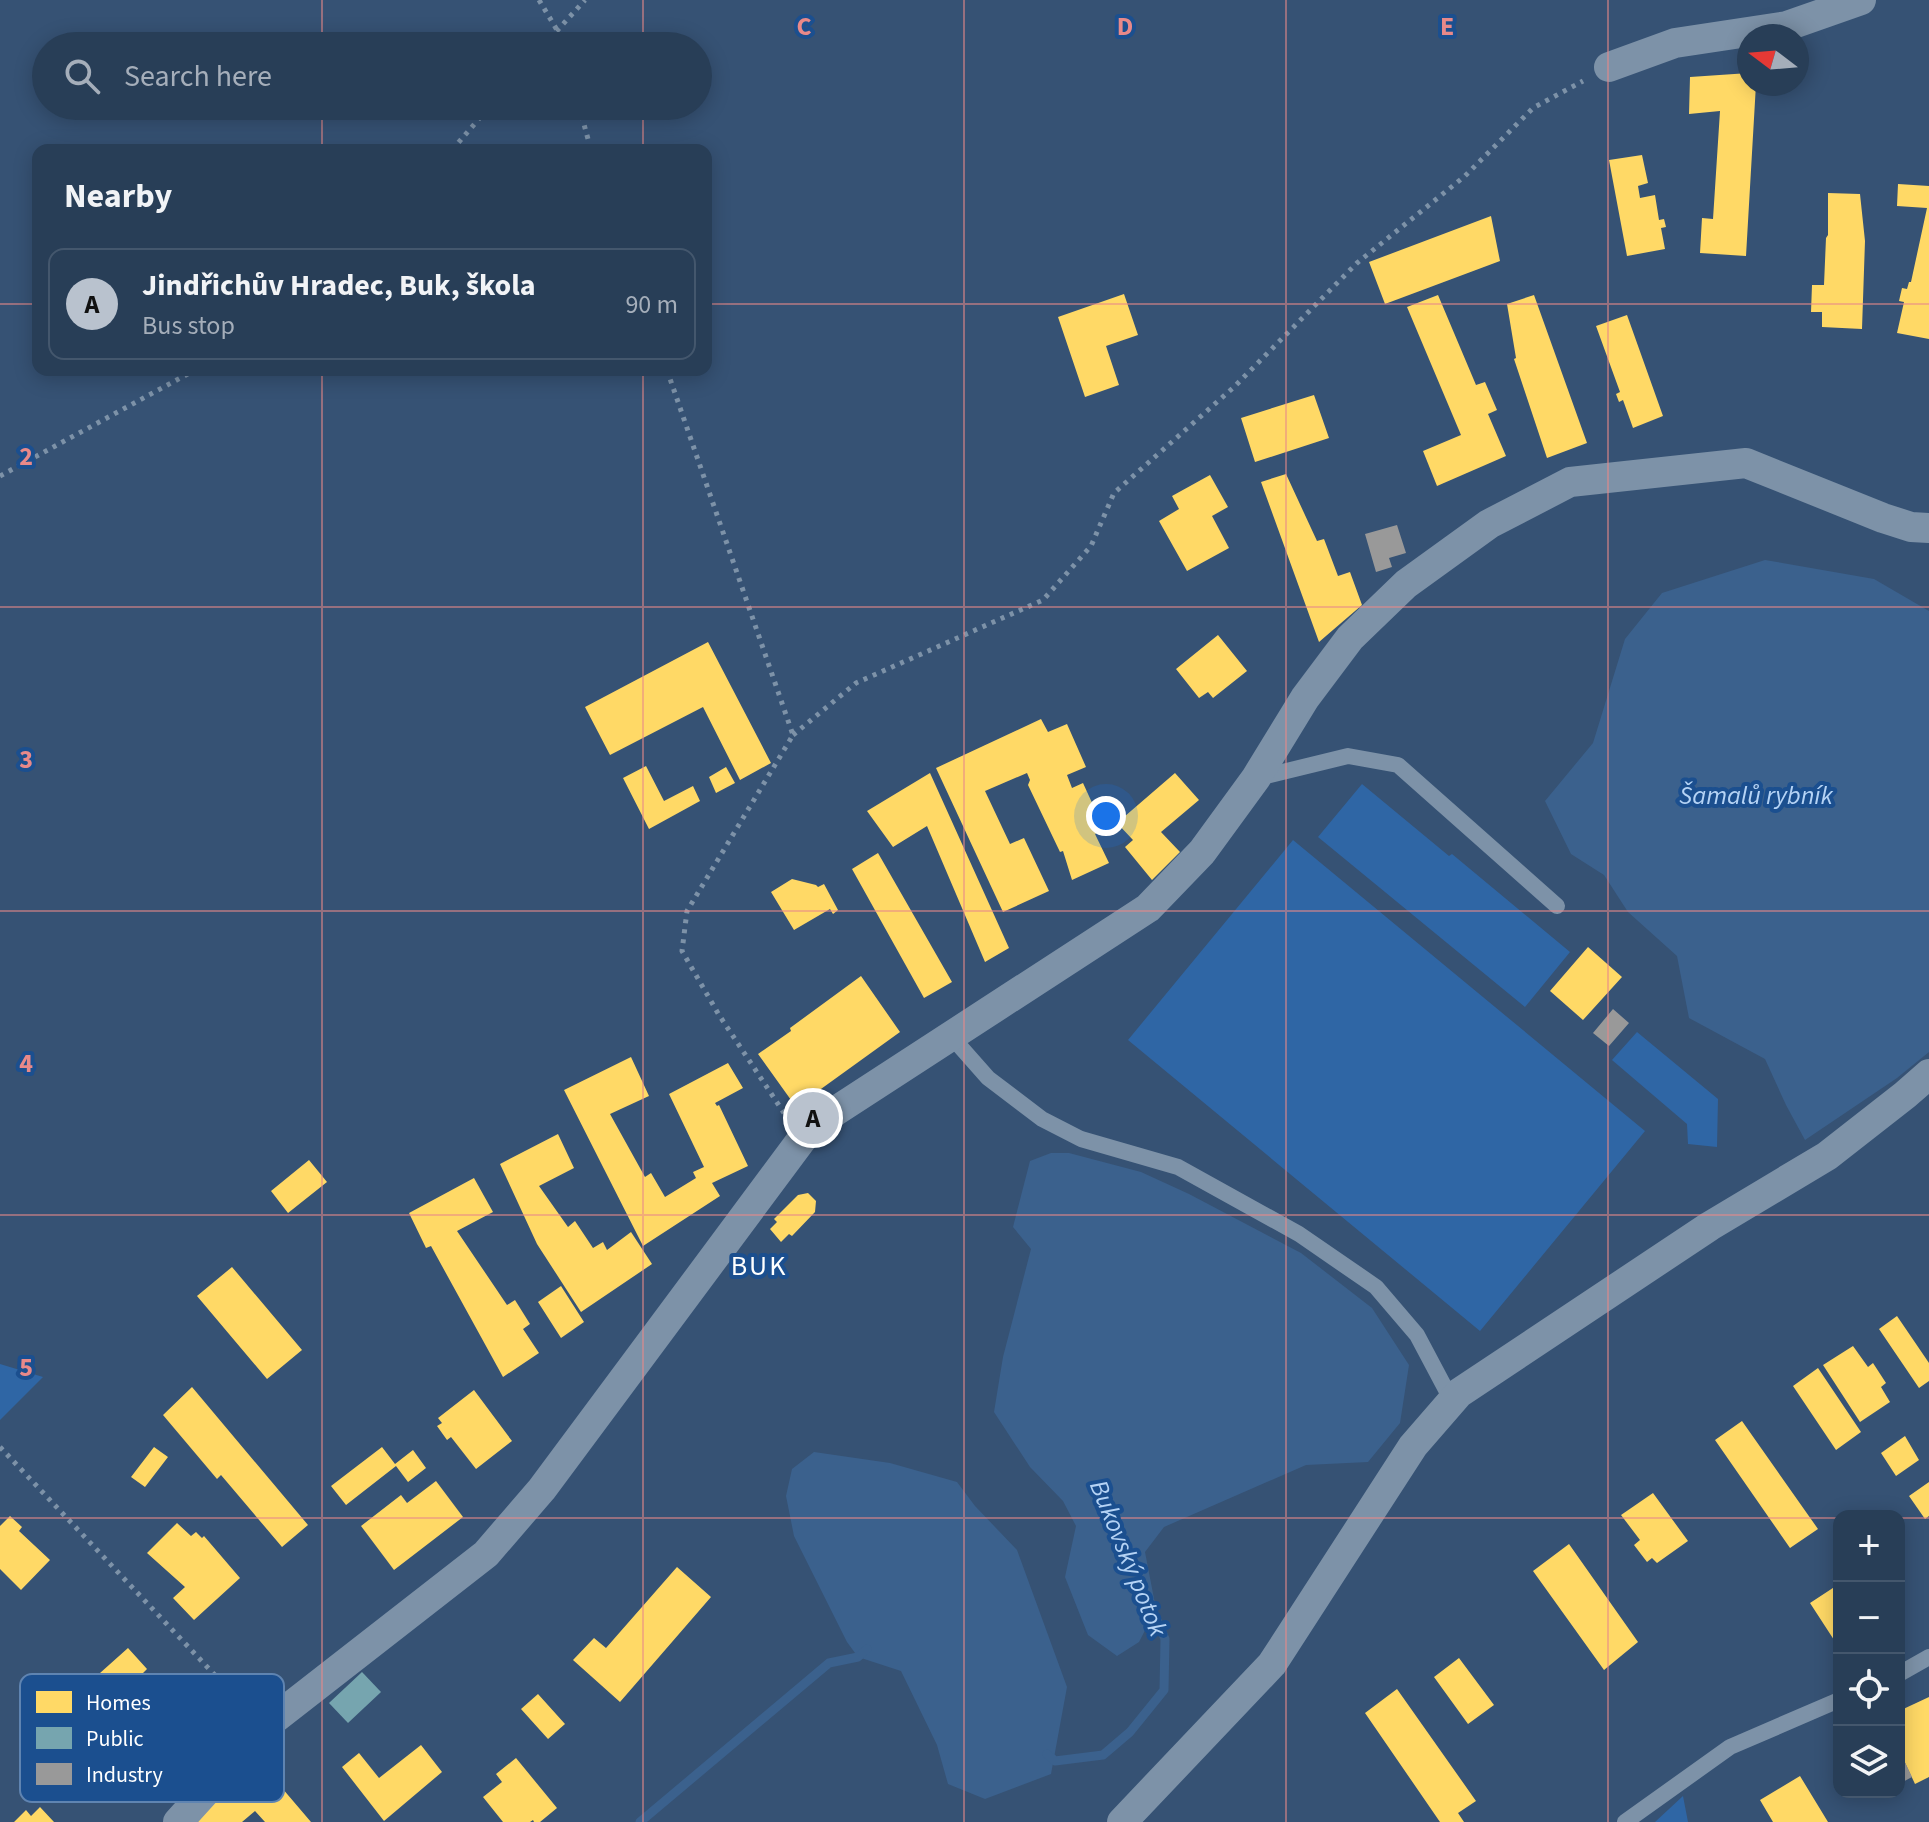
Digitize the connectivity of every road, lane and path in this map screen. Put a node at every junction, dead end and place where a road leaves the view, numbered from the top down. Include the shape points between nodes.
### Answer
1 (539, 0) edge
2 (585, 0) edge
3 (1861, 0) edge
4 (557, 30) joint
5 (1609, 67) joint
6 (478, 120) edge
7 (583, 120) edge
8 (457, 144) edge
9 (589, 144) edge
10 (184, 376) edge
11 (669, 376) edge
12 (0, 476) edge
13 (1929, 528) edge
14 (793, 735) junction
15 (1256, 778) junction
16 (1557, 906) dead end
17 (950, 1035) junction
18 (1929, 1074) edge
19 (802, 1140) junction
20 (1452, 1401) junction
21 (0, 1447) edge
22 (1929, 1657) edge
23 (1905, 1671) edge
24 (214, 1674) edge
25 (1833, 1703) edge
26 (284, 1711) edge
27 (196, 1802) edge
28 (178, 1822) edge
29 (1122, 1822) edge
30 (1625, 1822) edge

1 - 4 path
2 - 4 path
3 - 5 street via 1787,26 1675,43
5 - 14 path via 1533,108 1465,176 1357,263 1234,387 1114,493 1091,546 1043,600 856,683
6 - 8 path
7 - 9 path
10 - 12 path
11 - 14 path
13 - 15 street via 1883,518 1746,463 1570,482 1489,524 1406,584 1350,638
14 - 19 path via 687,911 682,951
15 - 16 lane via 1348,756 1398,765
15 - 17 street via 1202,852 1148,908
17 - 19 street via 811,1127
17 - 20 lane via 988,1078 1042,1119 1081,1139 1178,1167 1299,1234 1376,1287 1417,1335
18 - 20 street via 1827,1156 1710,1226
19 - 26 street via 542,1489 486,1554
20 - 29 street via 1413,1446 1272,1664
21 - 24 path
22 - 23 lane
25 - 30 lane via 1730,1747
27 - 28 street

